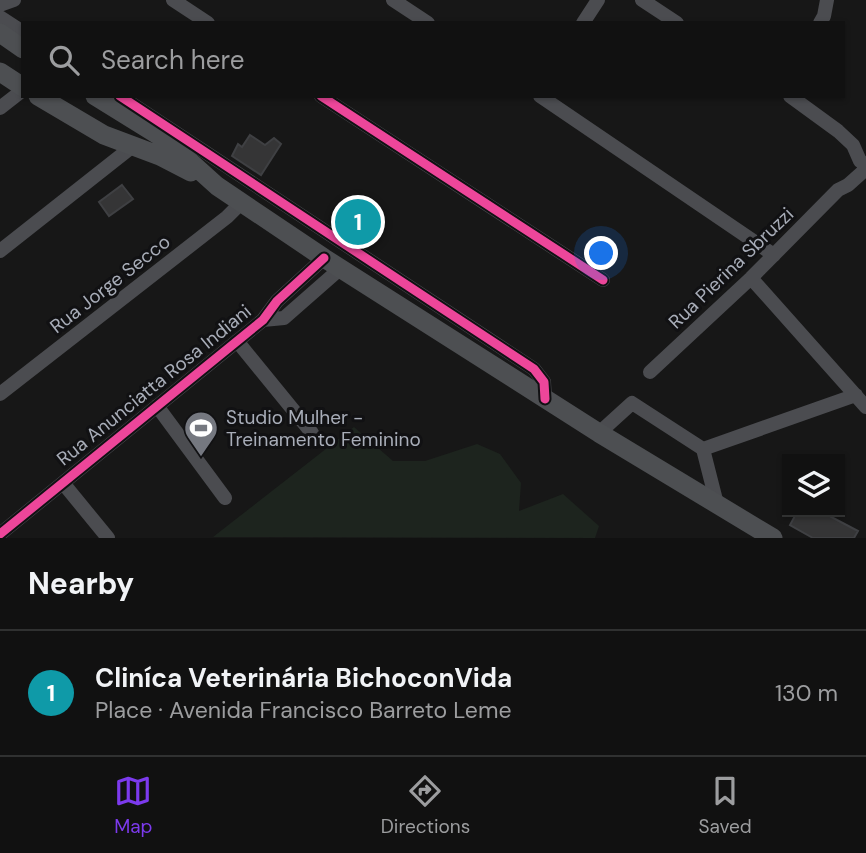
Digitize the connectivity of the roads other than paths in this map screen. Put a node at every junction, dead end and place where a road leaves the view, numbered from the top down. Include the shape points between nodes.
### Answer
1 (14, 0) edge
2 (173, 0) edge
3 (393, 0) edge
4 (598, 0) edge
5 (642, 0) edge
6 (827, 0) edge
7 (0, 5) edge
8 (0, 17) edge
9 (205, 21) edge
10 (425, 21) edge
11 (584, 21) edge
12 (674, 21) edge
13 (821, 21) edge
14 (21, 32) edge
15 (0, 33) edge
16 (21, 48) edge
17 (0, 72) edge
18 (21, 88) edge
19 (21, 91) edge
20 (41, 98) edge
21 (98, 98) edge
22 (123, 98) edge
23 (324, 98) edge
24 (543, 98) edge
25 (793, 98) edge
26 (0, 108) edge
27 (133, 146) junction
28 (863, 154) edge
29 (217, 186) junction
30 (241, 203) junction
31 (0, 251) edge
32 (774, 255) junction
33 (332, 263) junction
34 (751, 278) junction
35 (603, 280) dead end
36 (237, 341) junction
37 (650, 372) dead end
38 (0, 394) edge
39 (856, 395) junction
40 (545, 399) junction
41 (157, 406) junction
42 (866, 407) edge
43 (312, 433) dead end
44 (599, 433) junction
45 (703, 449) junction
46 (62, 483) junction
47 (225, 498) dead end
48 (717, 504) junction
49 (0, 534) edge
50 (108, 538) edge
51 (773, 538) edge

1 - 7 street
2 - 9 street
3 - 10 street
4 - 11 street
5 - 12 street
6 - 13 street
8 - 14 street
15 - 16 main road
17 - 18 main road
19 - 26 street
20 - 27 main road via 104,135
21 - 29 main road via 166,140
22 - 40 street via 534,369 544,382
23 - 35 street
24 - 32 street
25 - 28 street via 846,132
27 - 29 main road
27 - 31 street
28 - 32 street, Rua Pierina Sbruzzi via 838,190
29 - 30 main road
30 - 33 main road
30 - 38 street, Rua Jorge Secco
32 - 34 street, Rua Pierina Sbruzzi
33 - 36 street, Rua Anunciatta Rosa Indiani via 277,300 263,320
33 - 40 main road
34 - 37 street, Rua Pierina Sbruzzi
34 - 39 street
36 - 41 street, Rua Anunciatta Rosa Indiani
36 - 43 street
39 - 42 street
39 - 45 street
40 - 44 main road
41 - 46 street, Rua Anunciatta Rosa Indiani
41 - 47 street
44 - 45 street via 632,403
44 - 48 main road
45 - 48 street
46 - 49 street, Rua Anunciatta Rosa Indiani
46 - 50 street
48 - 51 main road

